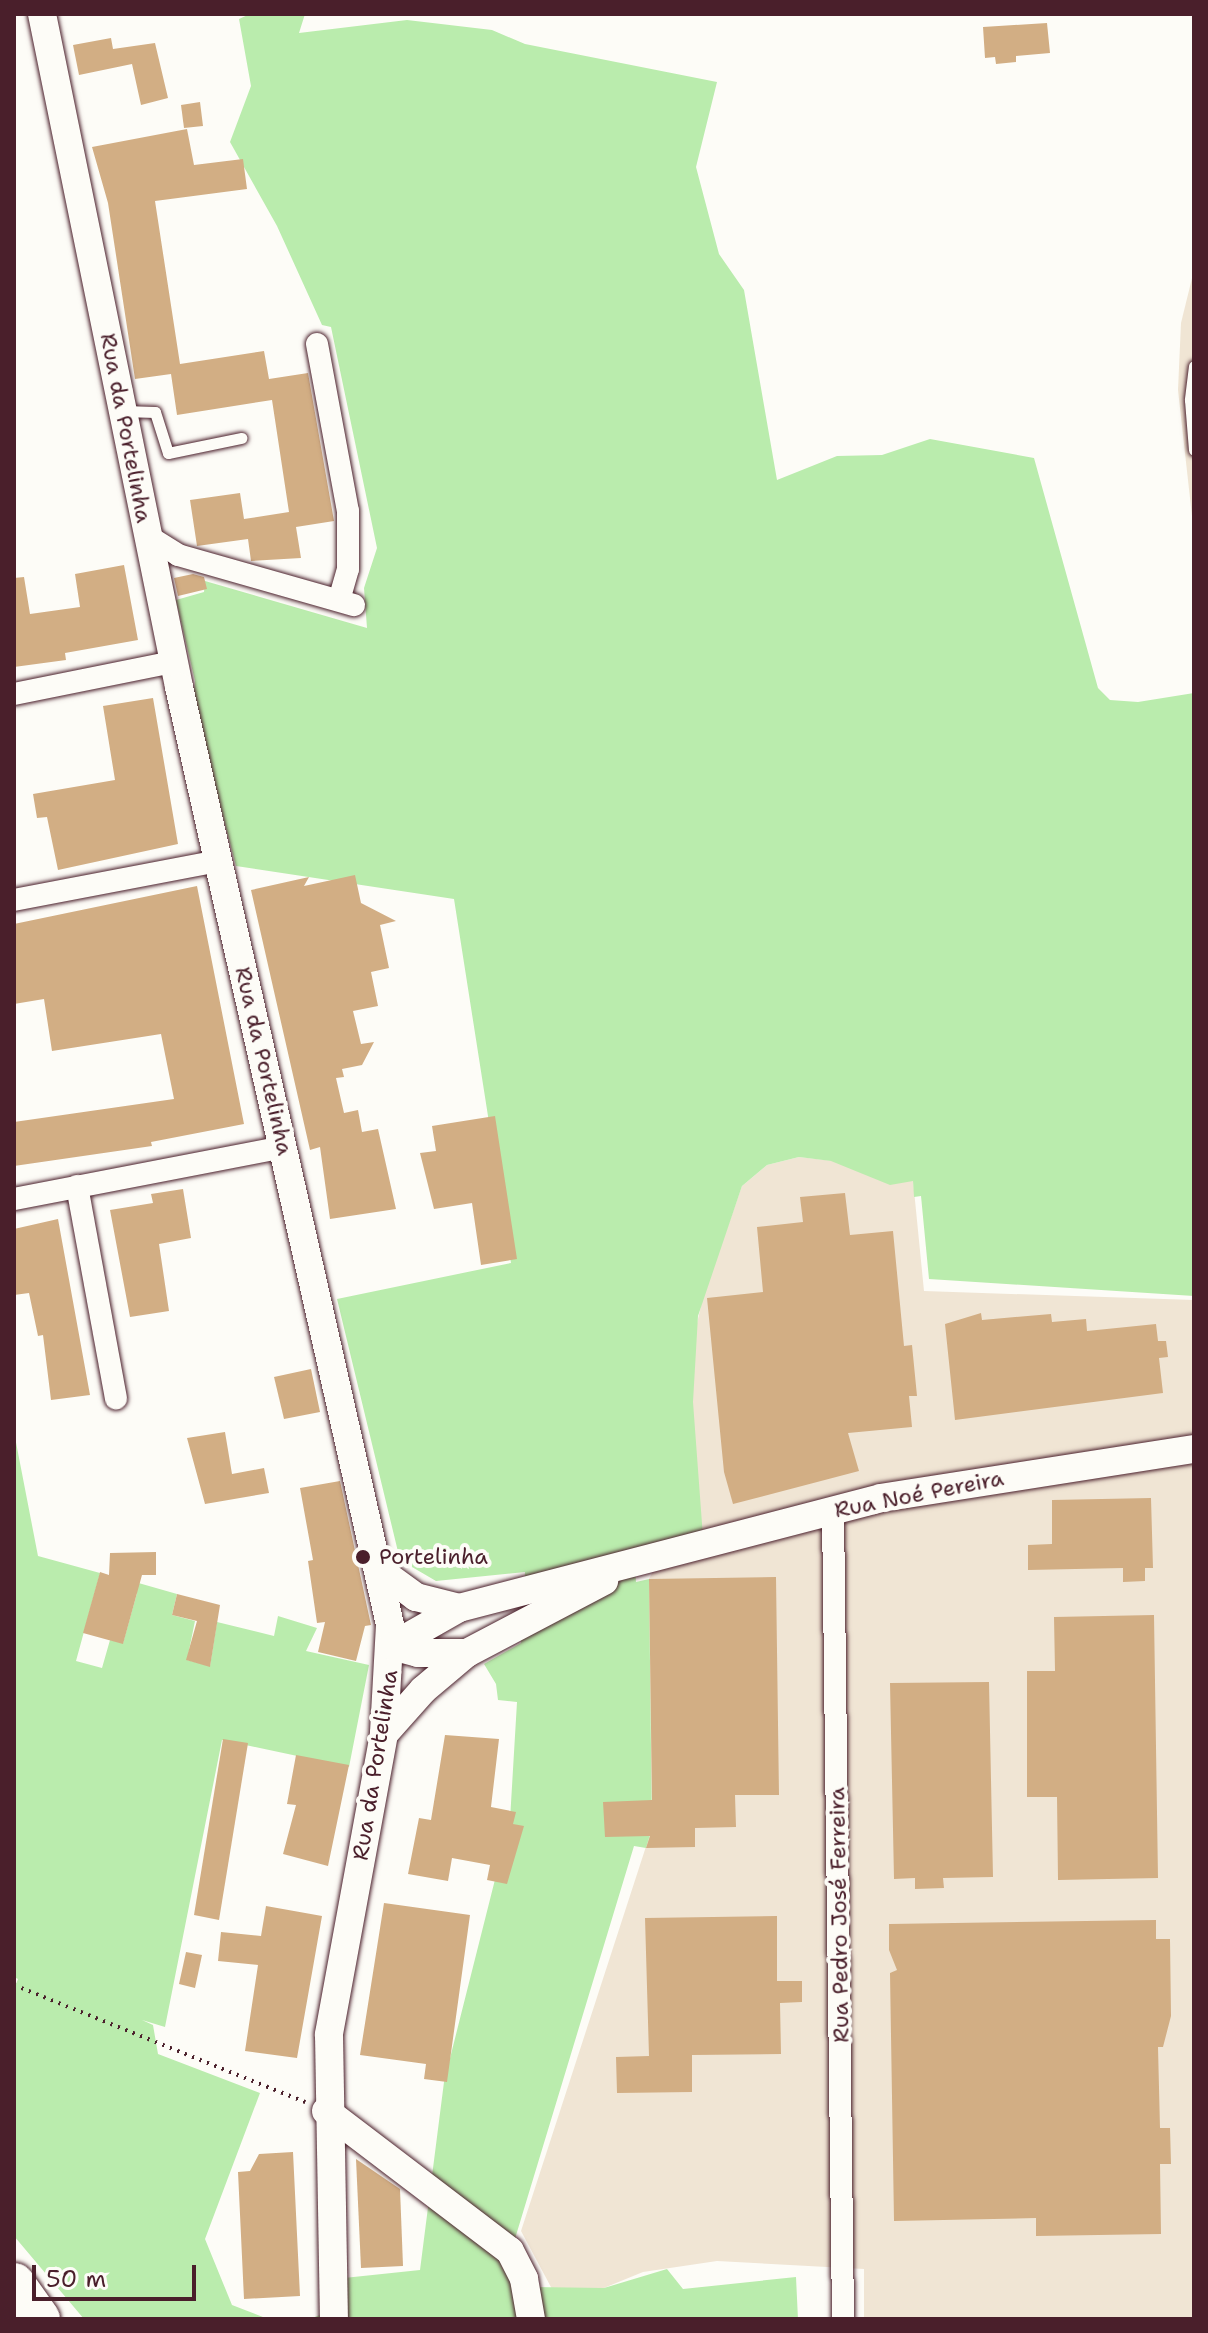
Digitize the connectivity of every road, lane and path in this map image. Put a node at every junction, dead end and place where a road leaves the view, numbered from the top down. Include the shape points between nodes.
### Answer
1 (42, 14) edge
2 (317, 344) dead end
3 (1194, 366) edge
4 (122, 411) junction
5 (241, 438) dead end
6 (1194, 450) edge
7 (148, 536) junction
8 (173, 662) junction
9 (14, 694) edge
10 (219, 861) junction
11 (14, 900) edge
12 (284, 1147) junction
13 (77, 1186) junction
14 (14, 1199) edge
15 (116, 1398) dead end
16 (1194, 1449) edge
17 (833, 1511) junction
18 (647, 1559) junction
19 (379, 1570) junction
20 (459, 1608) junction
21 (392, 1646) junction
22 (467, 1653) junction
23 (384, 1734) junction
24 (14, 1985) edge
25 (326, 2111) junction
26 (14, 2284) edge
27 (39, 2319) edge
28 (334, 2319) edge
29 (531, 2319) edge
30 (843, 2319) edge

1 - 4 street, Rua da Portelinha
2 - 7 street via 348,511 346,602 178,555
3 - 6 lane
4 - 5 lane via 155,412 168,453
4 - 7 street, Rua da Portelinha
7 - 8 street, Rua da Portelinha
8 - 9 street
8 - 10 street, Rua da Portelinha
10 - 11 street
10 - 12 street, Rua da Portelinha
12 - 13 street
12 - 19 street, Rua da Portelinha
13 - 14 street
13 - 15 street
16 - 17 street, Rua Noé Pereira via 936,1487
17 - 18 street, Rua Noé Pereira
17 - 30 street, Rua Pedro José Ferreira
18 - 20 street, Rua Noé Pereira
18 - 22 street, Rua Noé Pereira
19 - 20 street, Rua Noé Pereira via 416,1597
19 - 21 street, Rua da Portelinha
20 - 21 street, Rua Noé Pereira
21 - 22 street, Rua Noé Pereira via 418,1653
21 - 23 street, Rua da Portelinha
22 - 23 street, Rua Noé Pereira via 423,1690
23 - 25 street, Rua da Portelinha via 329,2035
24 - 25 path
25 - 28 street, Rua da Portelinha
25 - 29 street via 510,2251 524,2279
26 - 27 highway

